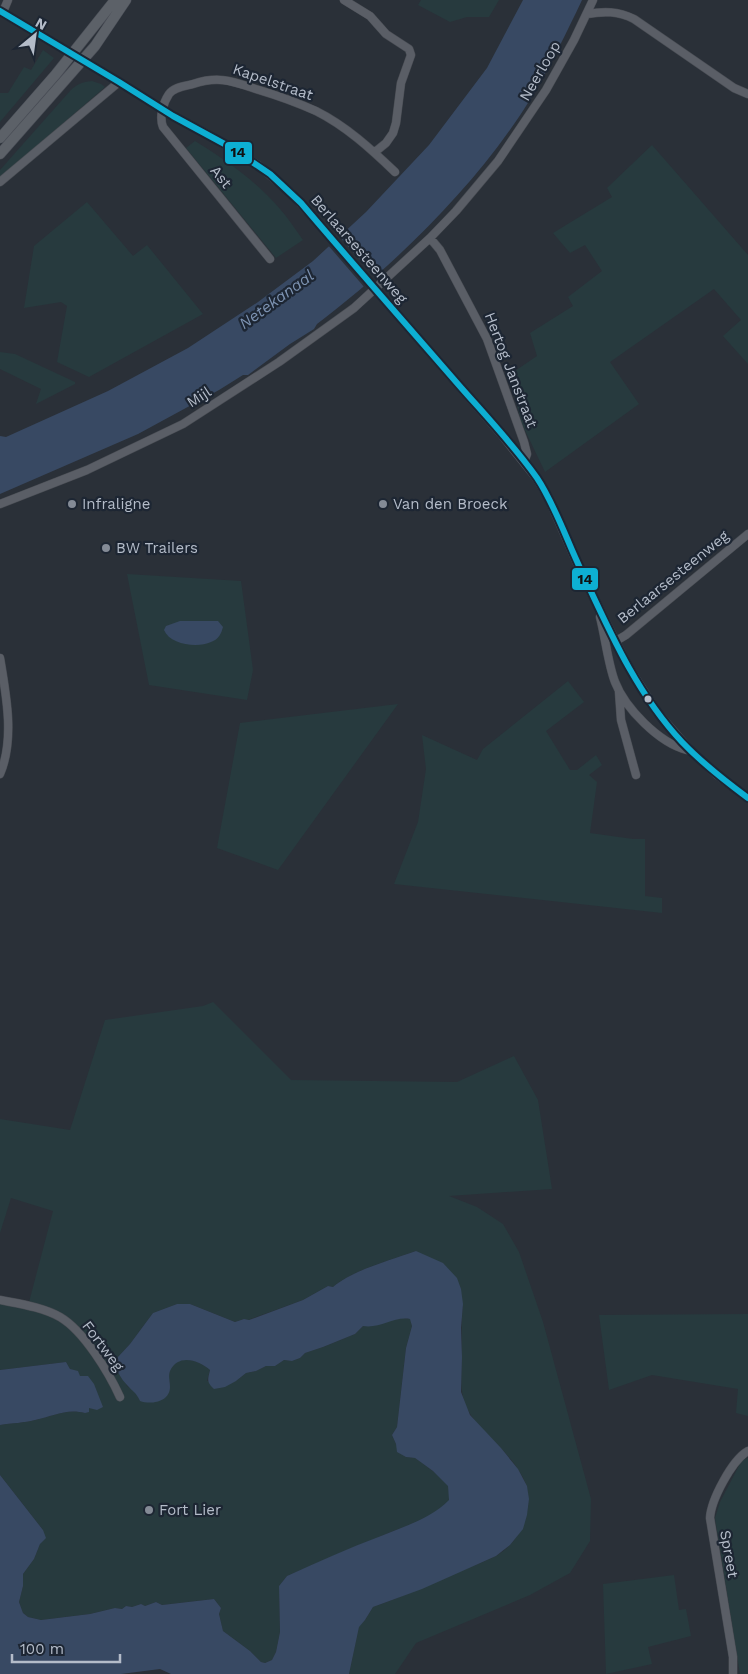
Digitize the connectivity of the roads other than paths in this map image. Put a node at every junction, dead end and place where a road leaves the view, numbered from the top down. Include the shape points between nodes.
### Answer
1 (8, 0) edge
2 (115, 0) edge
3 (126, 0) edge
4 (344, 0) edge
5 (593, 0) edge
6 (1, 12) edge
7 (587, 14) junction
8 (72, 54) junction
9 (82, 60) junction
10 (119, 82) junction
11 (748, 94) edge
12 (163, 109) junction
13 (0, 138) edge
14 (375, 152) junction
15 (0, 154) edge
16 (395, 172) dead end
17 (0, 182) edge
18 (430, 238) junction
19 (270, 259) dead end
20 (390, 276) joint
21 (524, 462) junction
22 (0, 504) edge
23 (748, 534) edge
24 (598, 605) junction
25 (616, 641) junction
26 (0, 658) edge
27 (619, 692) junction
28 (690, 750) junction
29 (0, 774) edge
30 (636, 775) dead end
31 (748, 798) edge
32 (0, 1300) edge
33 (120, 1397) dead end
34 (748, 1451) edge
35 (733, 1674) edge

1 - 6 street
2 - 8 main road
3 - 9 main road
4 - 14 street via 370,16 386,34 409,49 411,55 393,133
5 - 7 street, Neerloop
6 - 8 street, Berlaarsesteenweg
7 - 11 street via 624,14 734,88
7 - 18 street, Neerloop via 546,90 518,133 488,174
8 - 9 street, Berlaarsesteenweg
8 - 13 main road
9 - 10 street, Berlaarsesteenweg
9 - 15 main road
10 - 12 street, Berlaarsesteenweg
10 - 17 street
12 - 14 street, Kapelstraat via 172,90 206,80 223,79 318,112
12 - 19 street, Ast via 163,127
12 - 21 street, Berlaarsesteenweg, bridge via 270,174 301,203
14 - 16 street, Kapelstraat
18 - 20 street, Neerloop
18 - 21 street, Hertog Janstraat via 440,250 487,339 524,442 527,454
20 - 22 street, Mijl via 354,308 279,362 183,424 87,470
21 - 24 street, Berlaarsesteenweg via 548,497
23 - 25 street, Berlaarsesteenweg
24 - 25 street, Berlaarsesteenweg
24 - 27 street, Berlaarsesteenweg
25 - 28 street, Berlaarsesteenweg via 644,693
26 - 29 street via 8,733 6,757
27 - 28 street, Berlaarsesteenweg via 643,722 662,737
27 - 30 street, Berlaarsesteenweg via 621,720
28 - 31 street, Berlaarsesteenweg
32 - 33 street, Fortweg via 50,1312 68,1323 86,1342
34 - 35 street, Spreet via 736,1461 726,1478 711,1507 710,1518

